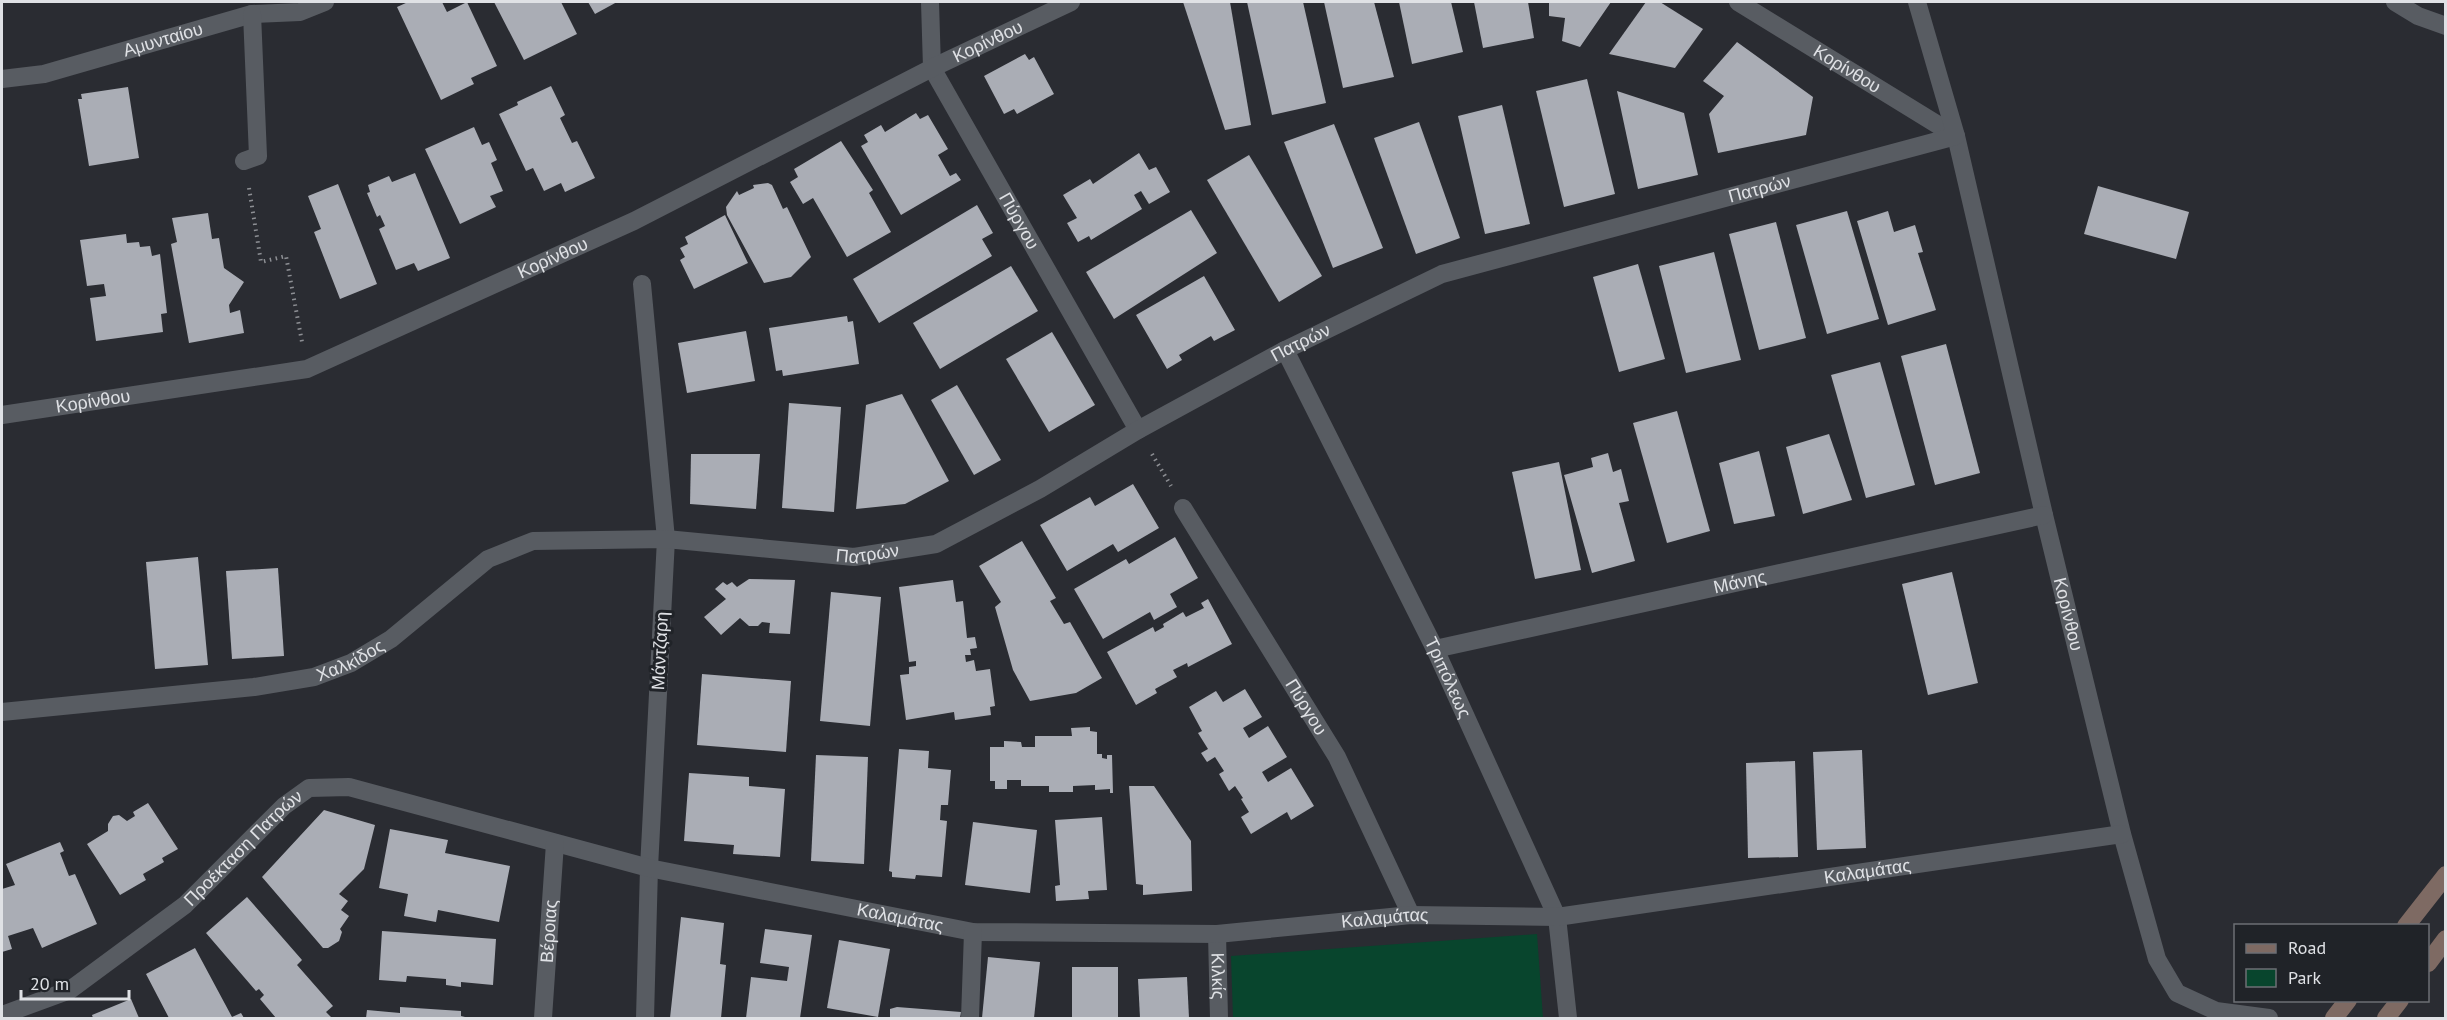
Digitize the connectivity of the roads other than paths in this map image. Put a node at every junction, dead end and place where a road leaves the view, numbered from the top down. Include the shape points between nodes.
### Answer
1 (325, 2) edge
2 (930, 2) edge
3 (1071, 2) edge
4 (1738, 2) edge
5 (1917, 2) edge
6 (2395, 2) edge
7 (252, 14) junction
8 (2445, 26) edge
9 (933, 68) junction
10 (2, 79) edge
11 (1956, 136) junction
12 (244, 160) road end
13 (642, 284) dead end
14 (1286, 350) junction
15 (2, 415) edge
16 (1138, 430) junction
17 (1183, 508) road end
18 (2044, 515) junction
19 (666, 539) junction
20 (1435, 650) junction
21 (2, 712) edge
22 (2122, 834) junction
23 (555, 843) junction
24 (649, 868) junction
25 (2445, 875) edge
26 (1411, 915) junction
27 (1557, 917) junction
28 (2408, 924) edge
29 (973, 932) junction
30 (1217, 934) junction
31 (2445, 939) edge
32 (2429, 960) edge
33 (2346, 1002) edge
34 (2398, 1002) edge
35 (2, 1015) edge
36 (543, 1018) edge
37 (645, 1018) edge
38 (970, 1018) edge
39 (1219, 1018) edge
40 (1568, 1018) edge
41 (2269, 1018) edge
42 (2334, 1018) edge
43 (2386, 1018) edge

1 - 7 street, Αμυνταίου via 300,12
2 - 9 street, Πύργου
3 - 9 street, Κορίνθου
4 - 11 street, Κορίνθου
5 - 11 street, Κορίνθου
6 - 8 street
7 - 10 street, Αμυνταίου via 44,74
7 - 12 street via 258,156
9 - 15 street, Κορίνθου via 634,221 307,369
9 - 16 street, Πύργου
11 - 14 street, Πατρών via 1442,274
11 - 18 street, Κορίνθου
13 - 19 street, Μάντζαρη
14 - 16 street, Πατρών
14 - 20 street, Τριπόλεως
16 - 19 street, Πατρών via 1041,489 936,544 854,557
17 - 26 street, Πύργου via 1337,757
18 - 20 street, Μάνης
18 - 22 street, Κορίνθου
19 - 21 street, Χαλκίδος via 533,541 488,559 391,639 351,663 314,677 254,687
19 - 24 street, Μάντζαρη
20 - 27 street, Τριπόλεως
22 - 27 street, Καλαμάτας
22 - 41 street, Κορίνθου via 2157,959 2177,993 2216,1011
23 - 24 street, Προέκταση Πατρών
23 - 35 street, Προέκταση Πατρών via 349,787 309,788 284,806 185,905 80,983
23 - 36 street, Βέροιας
24 - 29 street, Καλαμάτας
24 - 37 street, Μάντζαρη
25 - 28 street
26 - 27 street, Καλαμάτας
26 - 30 street, Καλαμάτας
27 - 40 street, Τριπόλεως
29 - 30 street, Καλαμάτας
29 - 38 street
30 - 39 street, Κιλκίς
31 - 32 street
33 - 42 street
34 - 43 street

